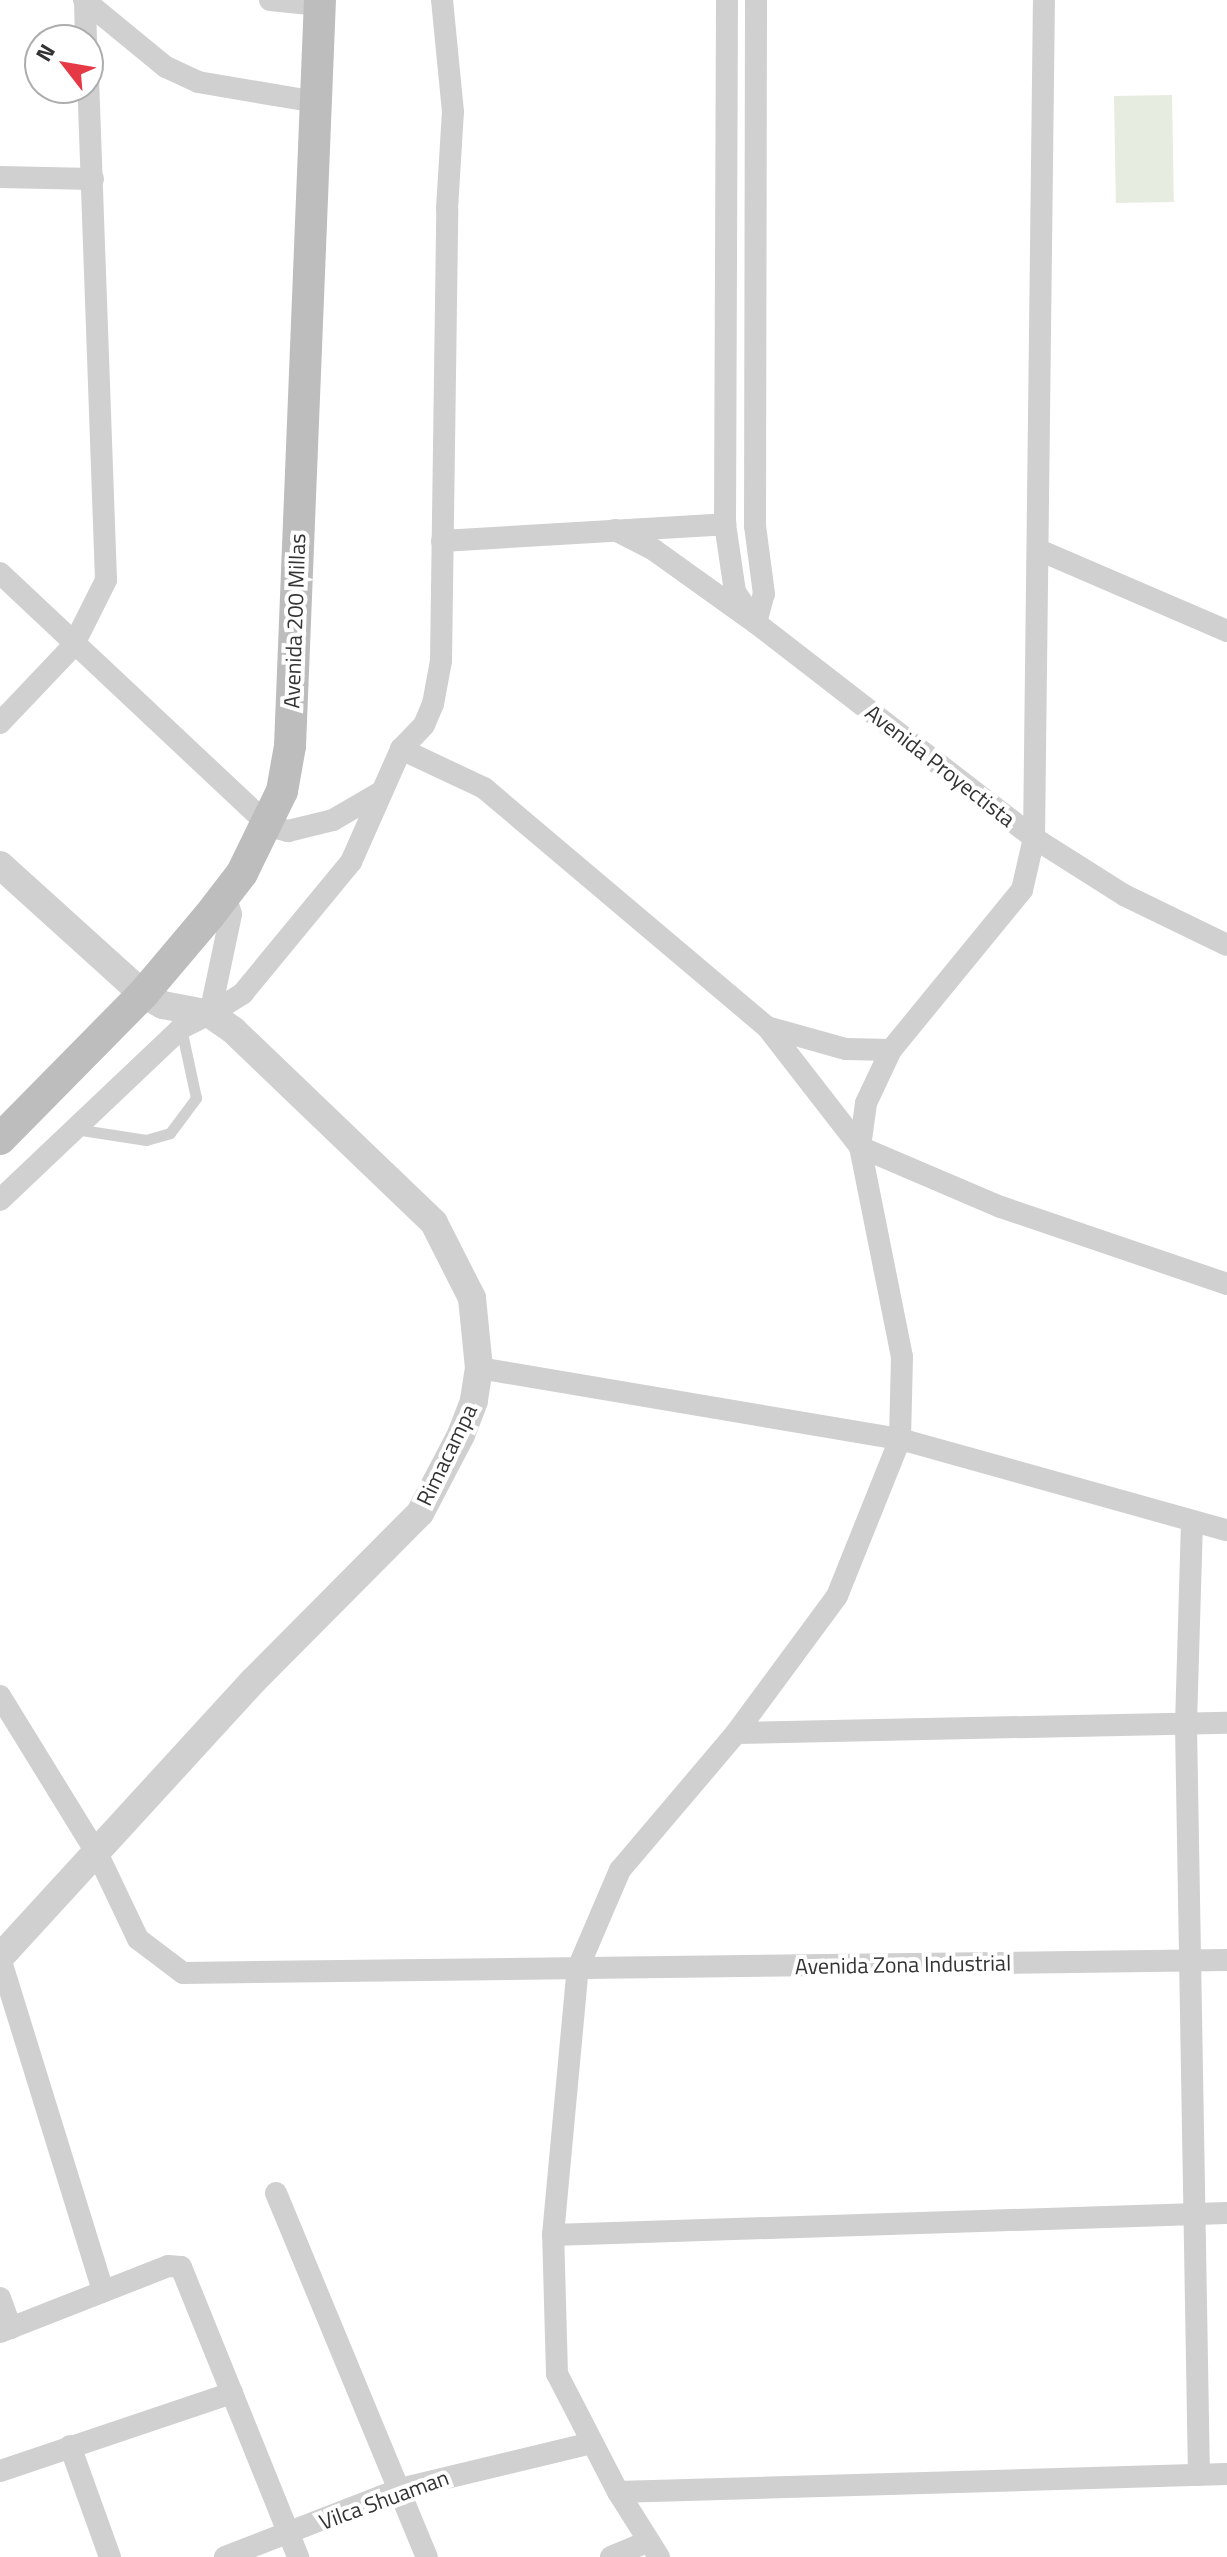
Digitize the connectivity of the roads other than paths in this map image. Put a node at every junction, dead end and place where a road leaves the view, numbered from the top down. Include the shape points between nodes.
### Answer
1 (84, 0) edge
2 (270, 0) edge
3 (442, 0) edge
4 (727, 0) edge
5 (756, 0) edge
6 (1044, 0) edge
7 (320, 3) edge
8 (85, 24) edge
9 (316, 102) junction
10 (89, 104) edge
11 (0, 177) edge
12 (93, 179) junction
13 (725, 524) junction
14 (615, 530) junction
15 (442, 541) junction
16 (1039, 550) junction
17 (0, 573) edge
18 (756, 623) junction
19 (1227, 631) edge
20 (73, 646) junction
21 (0, 723) edge
22 (401, 749) junction
23 (381, 792) junction
24 (269, 826) junction
25 (1034, 838) junction
26 (0, 865) edge
27 (225, 895) junction
28 (1227, 945) edge
29 (143, 994) junction
30 (210, 1014) junction
31 (767, 1027) junction
32 (181, 1028) junction
33 (891, 1050) junction
34 (74, 1129) junction
35 (0, 1139) edge
36 (860, 1147) junction
37 (0, 1200) edge
38 (1227, 1284) edge
39 (479, 1368) junction
40 (900, 1439) junction
41 (1192, 1522) junction
42 (1227, 1530) edge
43 (0, 1696) edge
44 (1227, 1723) edge
45 (1186, 1725) junction
46 (736, 1733) junction
47 (98, 1855) junction
48 (0, 1958) edge
49 (1227, 1960) edge
50 (1190, 1962) junction
51 (578, 1968) junction
52 (276, 2193) dead end
53 (1227, 2213) edge
54 (1194, 2215) junction
55 (553, 2235) junction
56 (103, 2291) junction
57 (0, 2298) edge
58 (6, 2330) edge
59 (232, 2393) junction
60 (592, 2443) junction
61 (70, 2446) junction
62 (0, 2471) edge
63 (1227, 2474) edge
64 (1199, 2475) junction
65 (400, 2489) junction
66 (618, 2492) junction
67 (290, 2535) junction
68 (654, 2549) edge
69 (110, 2557) edge
70 (225, 2557) edge
71 (298, 2557) edge
72 (427, 2557) edge
73 (611, 2557) edge

1 - 8 street
1 - 9 street via 166,67 198,82
2 - 7 street
3 - 15 street via 453,112
4 - 13 street, Avenida Proyectista
5 - 18 street via 755,526 764,594
6 - 16 street
7 - 9 main road, Avenida 200 Millas
9 - 24 main road, Avenida 200 Millas via 290,746
10 - 12 street
11 - 12 street
12 - 20 street via 106,580
13 - 14 street
13 - 18 street, Avenida Proyectista via 735,592
14 - 15 street
14 - 18 street via 654,550
15 - 22 street via 441,661 433,704 424,725
16 - 19 street
16 - 25 street
17 - 20 street
18 - 25 street, Avenida Proyectista
20 - 21 street
20 - 24 street
22 - 23 street
22 - 31 street via 484,788
23 - 24 street via 321,824 288,831
23 - 30 street via 351,862 319,906 243,993
24 - 27 main road, Avenida 200 Millas
25 - 28 street, Avenida Proyectista via 1124,895
25 - 33 street via 1022,890
26 - 29 street
27 - 29 main road, Avenida 200 Millas
27 - 30 street via 231,914
29 - 30 street, Rimacampa via 163,1005
29 - 35 main road, Avenida 200 Millas
30 - 32 street
30 - 39 street, Rimacampa via 243,1039 434,1223 472,1298
31 - 33 street via 846,1049
31 - 36 street
32 - 34 street
32 - 34 lane via 196,1098 170,1133 146,1140
33 - 36 street via 866,1103
34 - 37 street
36 - 38 street via 1001,1207
36 - 40 street via 902,1357
39 - 40 street
39 - 47 street, Rimacampa via 461,1435 420,1513 254,1680
40 - 41 street
40 - 46 street via 837,1596
41 - 42 street
41 - 45 street
43 - 47 street, Avenida Zona Industrial
44 - 45 street
45 - 46 street
45 - 50 street
46 - 51 street via 620,1870
47 - 48 street, Rimacampa
47 - 51 street, Avenida Zona Industrial via 138,1939 183,1973
48 - 56 street
49 - 50 street, Avenida Zona Industrial
50 - 51 street, Avenida Zona Industrial
50 - 54 street
51 - 55 street
52 - 65 street
53 - 54 street
54 - 55 street
54 - 64 street
55 - 60 street via 557,2374
56 - 58 street
56 - 59 street via 168,2266 181,2267
57 - 58 street
59 - 61 street
59 - 67 street
60 - 65 street, Vilca Shuaman
60 - 66 street
61 - 62 street
61 - 69 street
63 - 64 street
64 - 66 street
65 - 67 street, Vilca Shuaman
65 - 72 street
66 - 68 street
67 - 70 street, Vilca Shuaman
67 - 71 street
68 - 73 street

